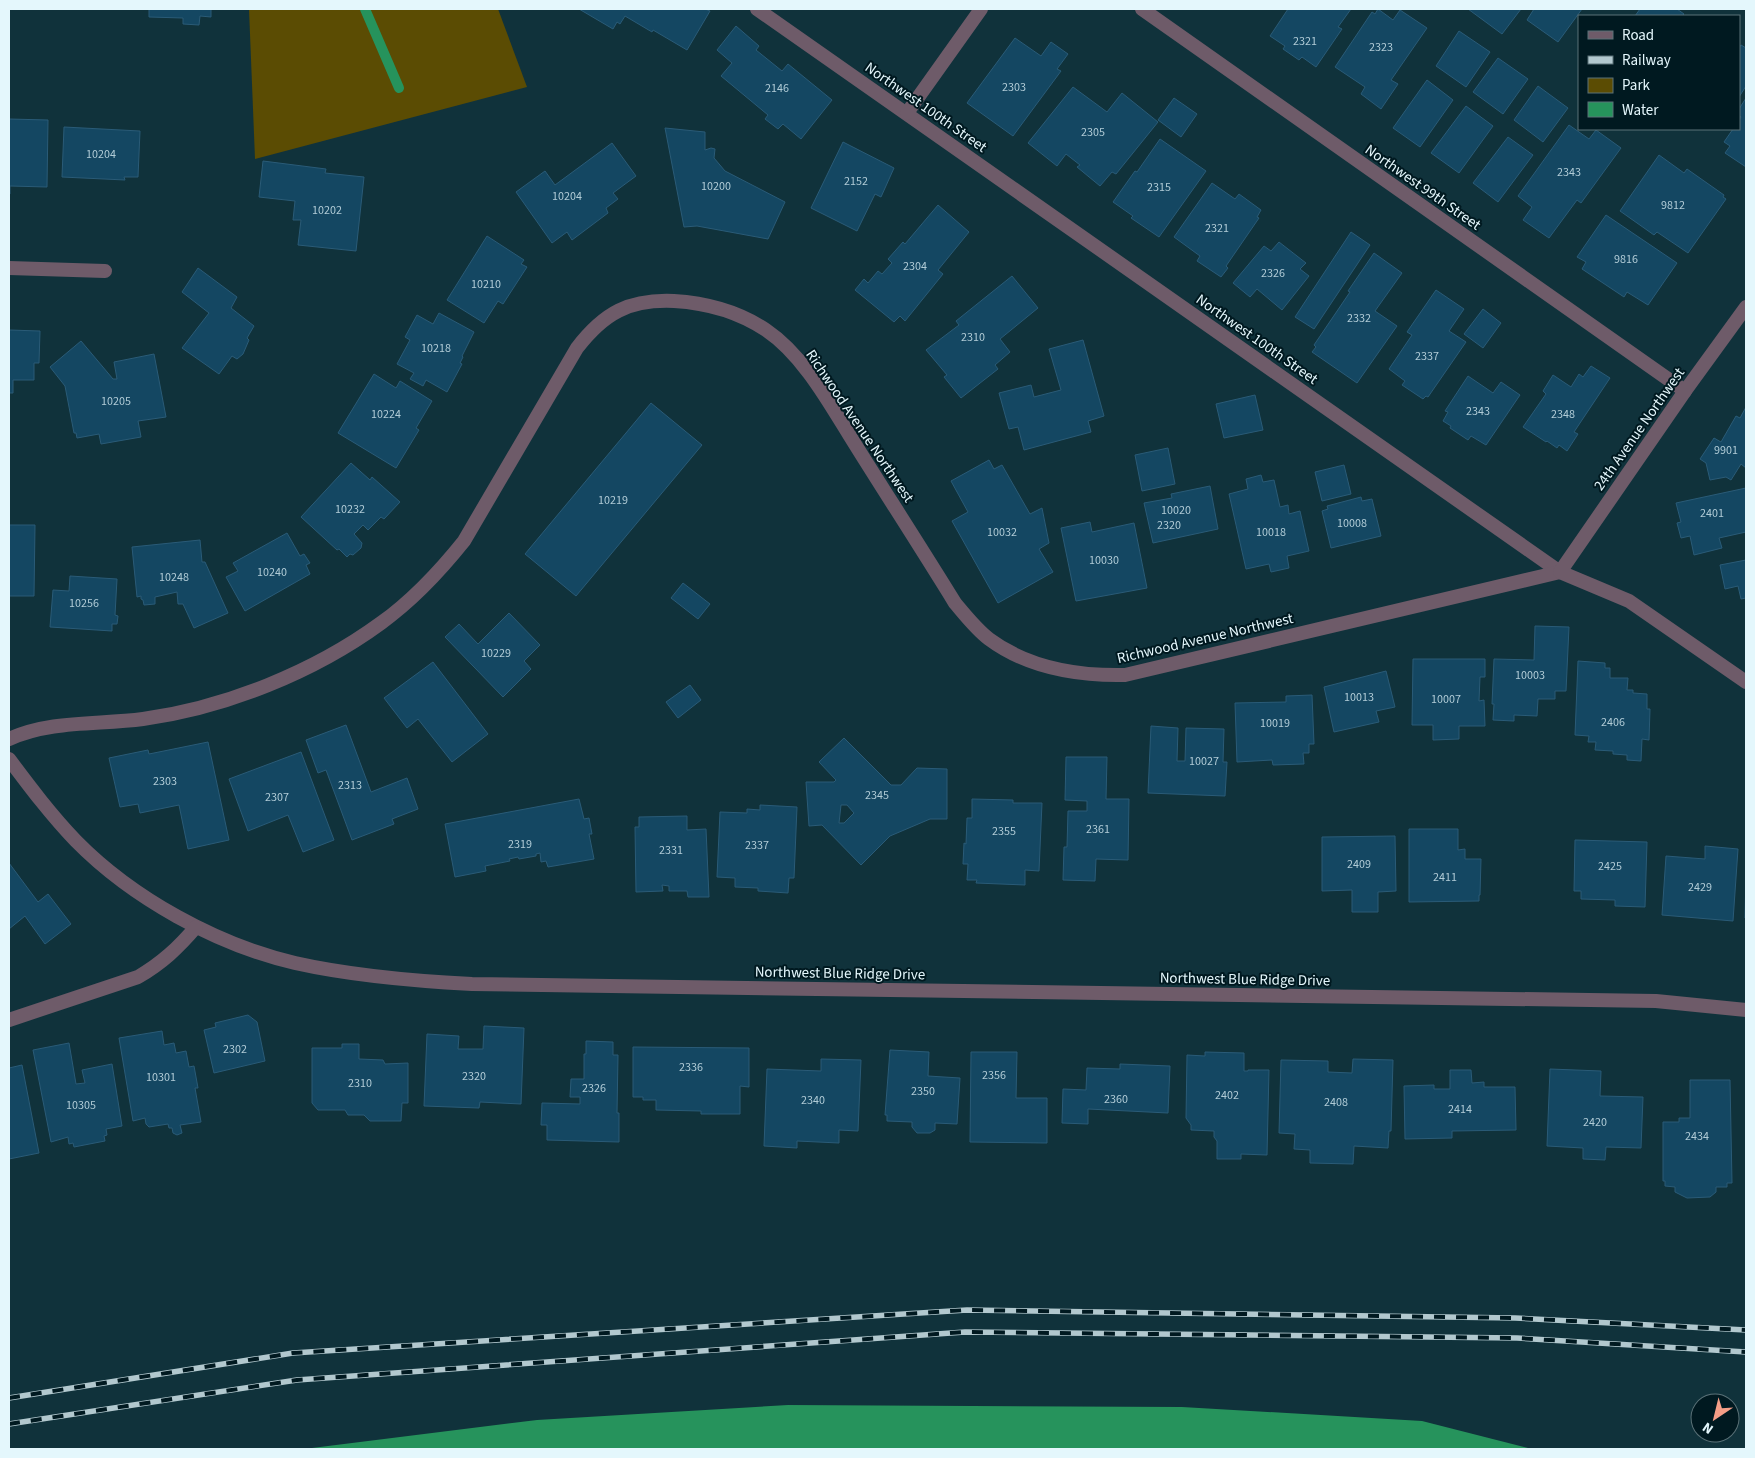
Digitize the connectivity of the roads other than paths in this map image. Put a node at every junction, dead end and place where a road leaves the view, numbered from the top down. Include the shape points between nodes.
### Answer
1 (757, 9) edge
2 (981, 9) edge
3 (1142, 9) edge
4 (907, 113) junction
5 (9, 268) edge
6 (105, 271) dead end
7 (1746, 307) edge
8 (1685, 391) junction
9 (1560, 572) junction
10 (1746, 682) edge
11 (9, 739) edge
12 (9, 759) edge
13 (196, 927) junction
14 (1746, 1010) edge
15 (9, 1020) edge

1 - 4 street, Northwest 100th Street
2 - 4 street
3 - 8 street, Northwest 99th Street
4 - 9 street, Northwest 100th Street
5 - 6 street
7 - 8 street, 24th Avenue Northwest
8 - 9 street, 24th Avenue Northwest
9 - 10 street, Northwest 100th Street via 1629,601
9 - 11 street, Richwood Avenue Northwest via 1125,675 1080,673 1032,662 988,639 955,603 829,403 789,350 767,331 717,307 691,302 640,303 617,310 586,336 464,541 444,566 382,623 319,661 266,686 216,702 143,719 43,728
12 - 13 street, Northwest Blue Ridge Drive via 77,842 134,889
13 - 14 street, Northwest Blue Ridge Drive via 294,963 384,977 472,984 1656,1001
13 - 15 street via 157,966 138,977

